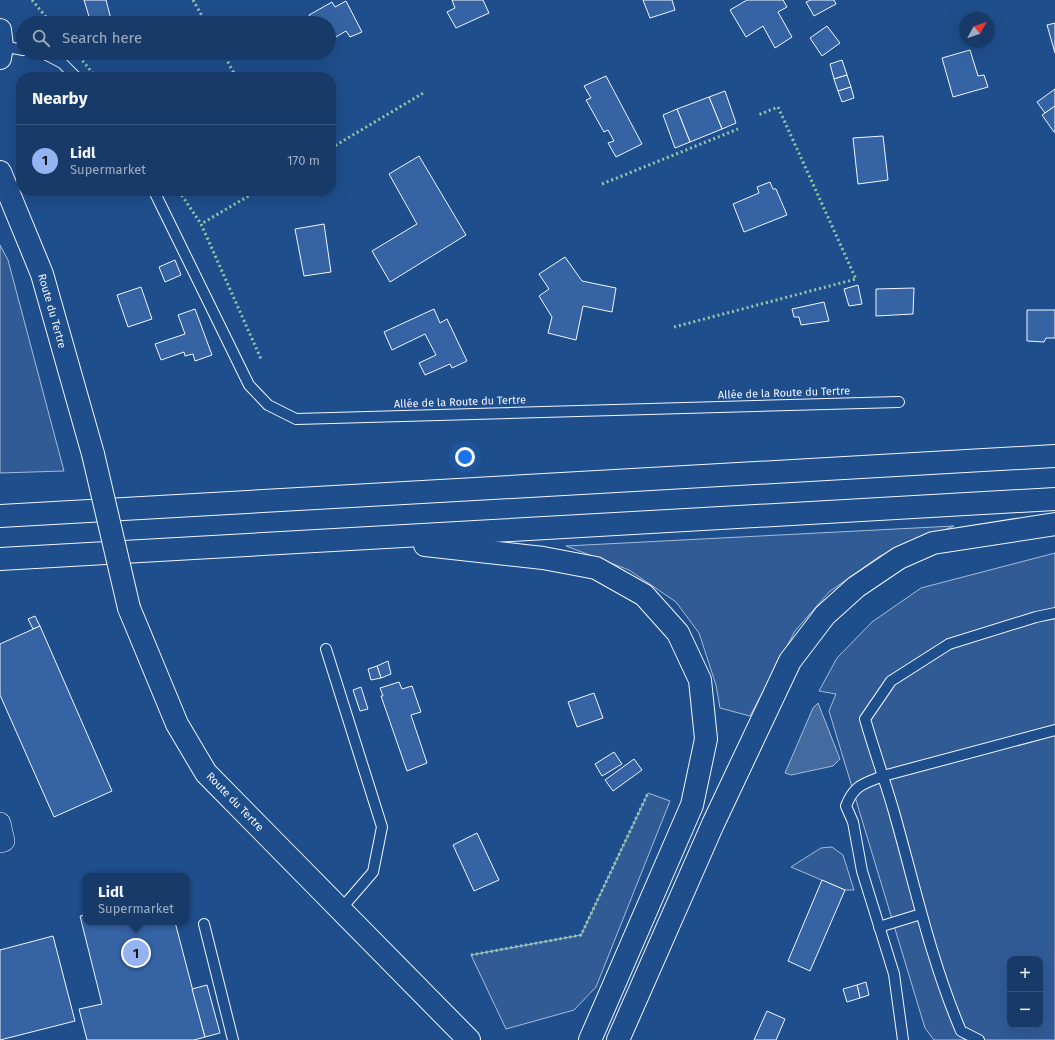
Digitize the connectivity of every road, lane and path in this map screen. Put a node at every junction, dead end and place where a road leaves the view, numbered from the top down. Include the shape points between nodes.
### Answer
1 (1, 45) edge
2 (16, 48) edge
3 (56, 60) edge
4 (71, 72) edge
5 (0, 172) edge
6 (156, 196) edge
7 (899, 402) dead end
8 (1055, 456) edge
9 (1055, 499) edge
10 (271, 501) junction
11 (0, 505) edge
12 (0, 516) edge
13 (1055, 524) edge
14 (360, 538) junction
15 (0, 559) edge
16 (1055, 613) edge
17 (326, 649) dead end
18 (1055, 730) edge
19 (882, 776) junction
20 (0, 823) edge
21 (0, 842) edge
22 (341, 909) junction
23 (921, 914) junction
24 (204, 924) dead end
25 (879, 927) junction
26 (233, 1040) edge
27 (469, 1040) edge
28 (590, 1040) edge
29 (618, 1040) edge
30 (903, 1040) edge
31 (979, 1040) edge

1 - 2 lane
3 - 4 lane
5 - 22 main road, Route du Tertre, bridge via 42,274 93,454 129,608 177,724 206,773
6 - 7 lane, Allée de la Route du Tertre via 249,385 268,405 296,419
8 - 10 main road
9 - 14 main road
10 - 11 main road
10 - 12 main road
13 - 29 main road via 933,543 899,558 862,583 825,615 790,661 713,824
14 - 15 main road
14 - 28 main road via 543,558 596,568 644,595 678,633 700,680 706,739 692,805
16 - 19 lane via 949,644 892,681 865,719
17 - 22 lane via 382,827 373,872
18 - 19 lane
19 - 23 lane
19 - 25 lane via 857,787 846,806
20 - 21 street via 4,841
22 - 27 main road, Route du Tertre
23 - 25 lane
23 - 31 lane via 961,1031
24 - 26 lane
25 - 30 lane via 894,974

